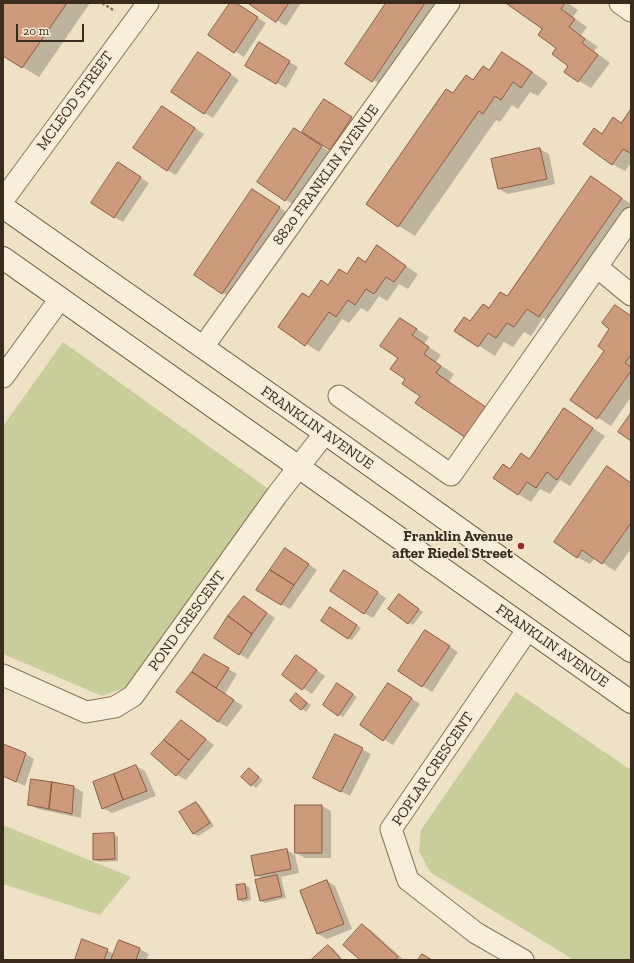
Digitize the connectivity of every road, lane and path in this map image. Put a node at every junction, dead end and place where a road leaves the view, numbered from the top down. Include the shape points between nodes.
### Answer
1 (148, 3) edge
2 (449, 3) edge
3 (620, 3) edge
4 (631, 11) edge
5 (3, 200) edge
6 (3, 207) edge
7 (631, 218) edge
8 (3, 258) edge
9 (597, 267) junction
10 (631, 295) edge
11 (60, 299) junction
12 (202, 348) junction
13 (3, 377) edge
14 (339, 396) dead end
15 (325, 433) junction
16 (299, 468) junction
17 (528, 629) junction
18 (631, 651) edge
19 (3, 675) edge
20 (631, 702) edge
21 (523, 960) edge

1 - 5 street, MCLEOD STREET
2 - 12 street, 8820 FRANKLIN AVENUE
3 - 4 street
6 - 12 main road, FRANKLIN AVENUE
7 - 9 street
8 - 11 main road, FRANKLIN AVENUE
9 - 10 street
9 - 14 street via 451,475
11 - 13 street
11 - 16 main road, FRANKLIN AVENUE
12 - 15 main road, FRANKLIN AVENUE
15 - 16 street, POND CRESCENT
15 - 18 main road, FRANKLIN AVENUE
16 - 17 main road, FRANKLIN AVENUE
16 - 19 street, POND CRESCENT via 133,696 115,707 86,712
17 - 20 main road, FRANKLIN AVENUE
17 - 21 street, POPLAR CRESCENT via 391,829 408,880 476,933

